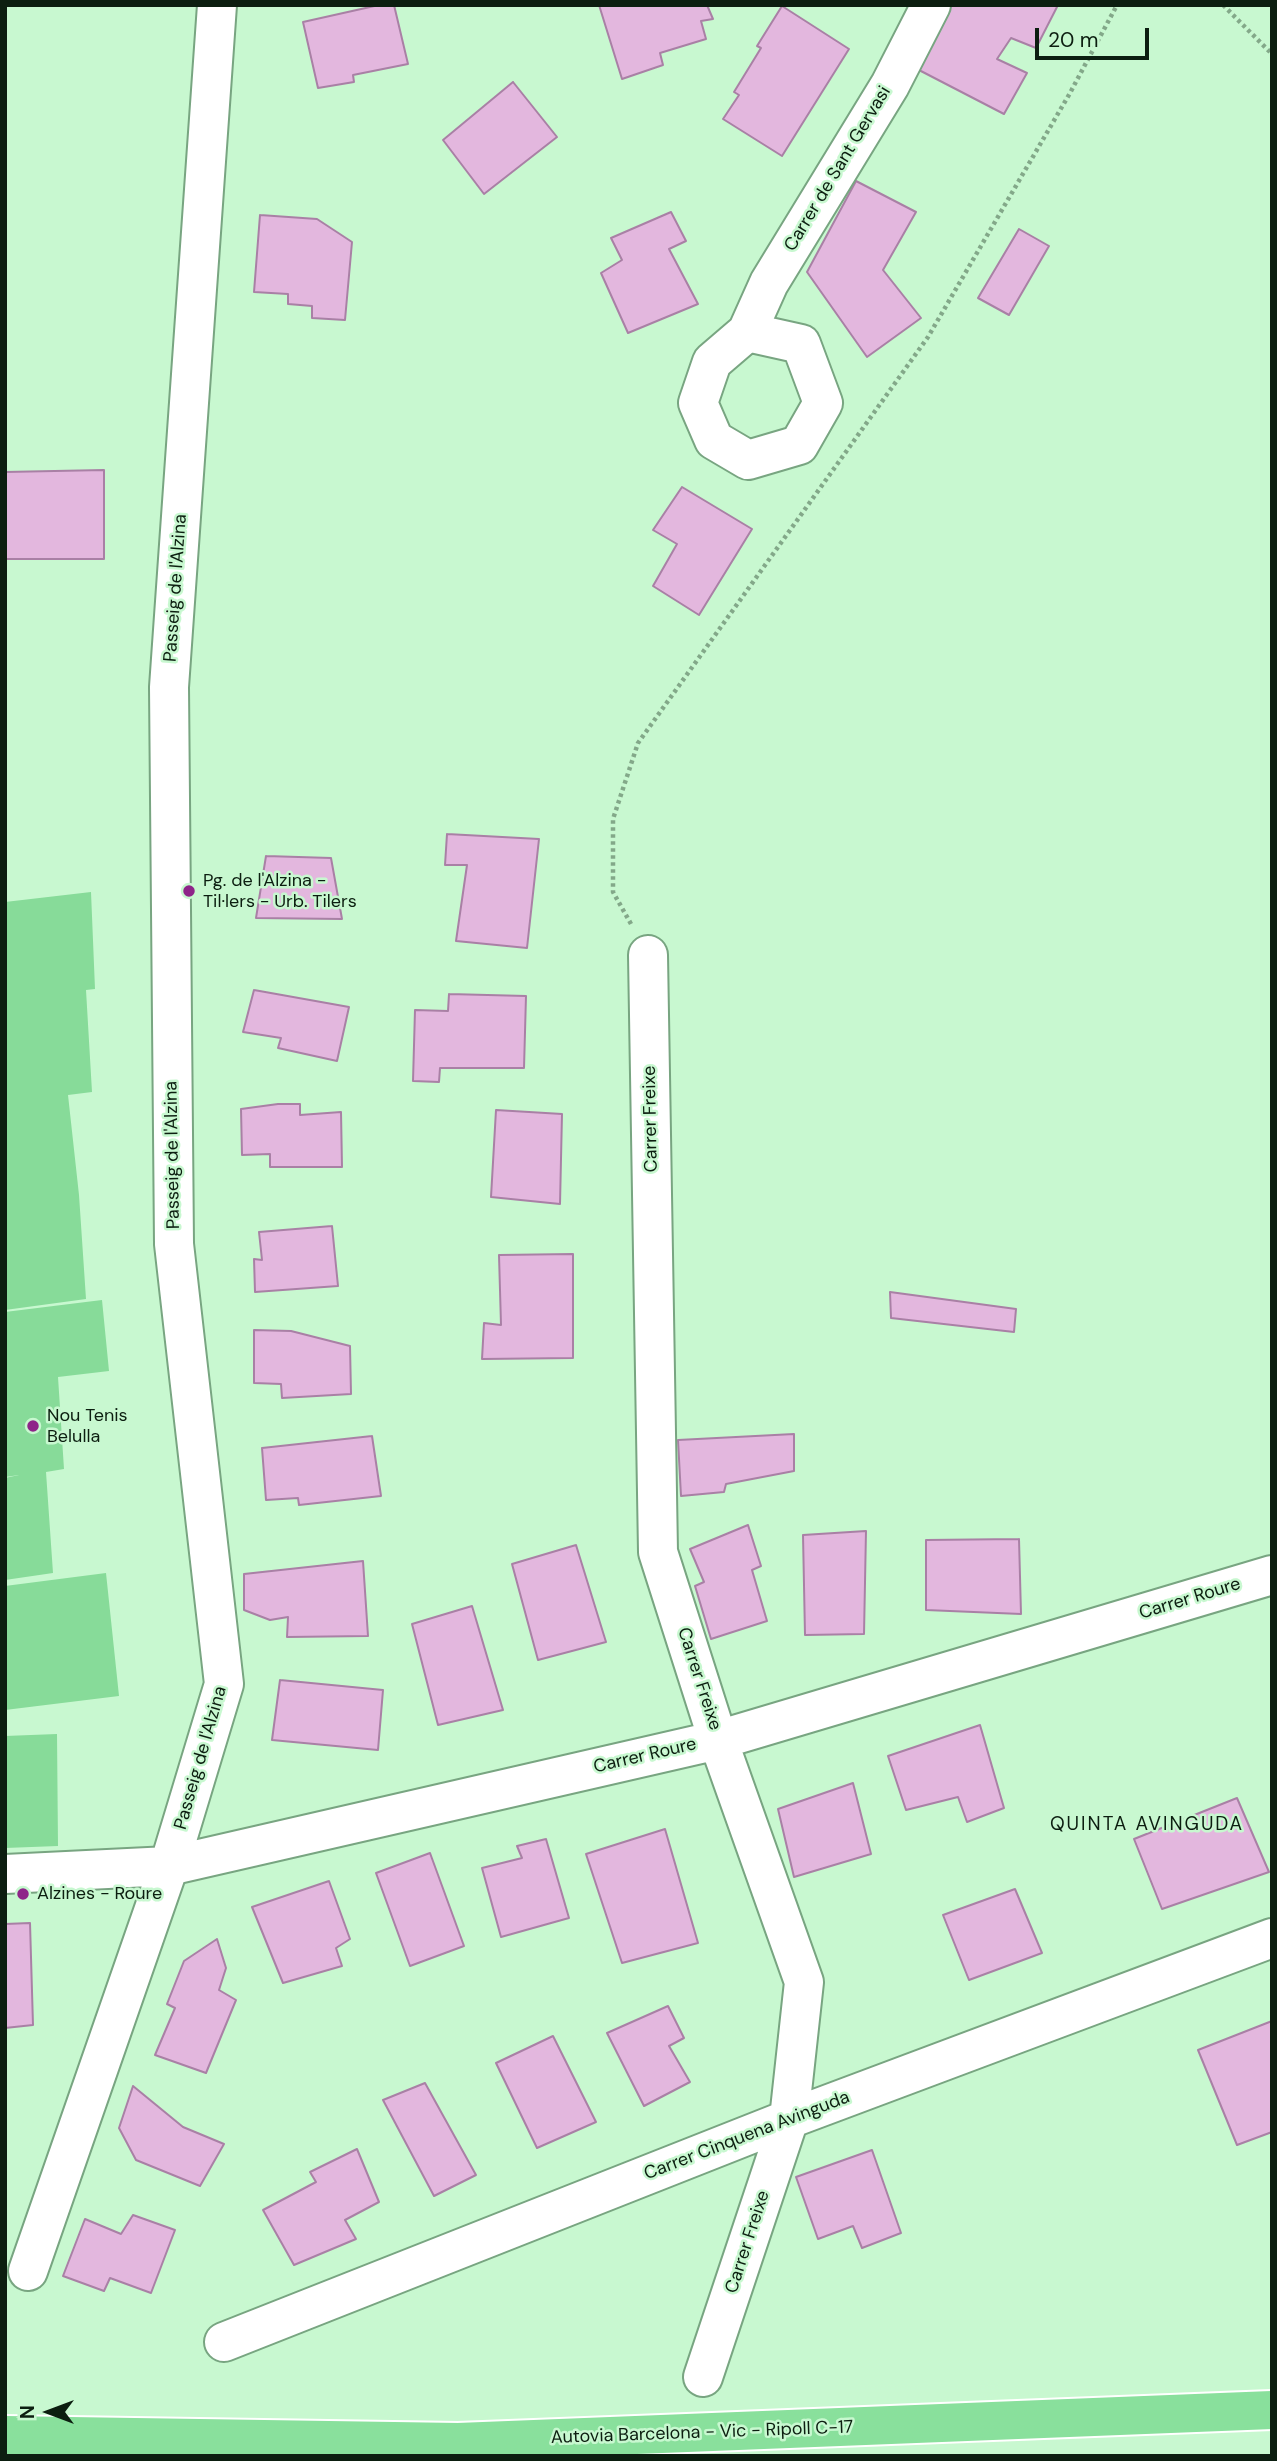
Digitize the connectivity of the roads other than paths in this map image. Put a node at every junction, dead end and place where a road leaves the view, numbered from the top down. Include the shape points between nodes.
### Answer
1 (218, 5) edge
2 (931, 5) edge
3 (747, 332) dead end
4 (648, 955) road end
5 (1272, 1575) edge
6 (718, 1740) junction
7 (169, 1866) junction
8 (5, 1874) edge
9 (1272, 1938) edge
10 (789, 2119) junction
11 (28, 2271) dead end
12 (224, 2342) dead end
13 (703, 2377) dead end
14 (1272, 2410) edge
15 (5, 2435) edge

1 - 7 street, Passeig de l'Alzina via 169,687 174,1244 224,1684
2 - 3 street, Carrer de Sant Gervasi via 890,85 769,283
4 - 6 street, Carrer Freixe via 658,1552
5 - 6 street, Carrer Roure
6 - 7 street, Carrer Roure
6 - 10 street, Carrer Freixe via 804,1982
7 - 8 street, Carrer Roure
7 - 11 street, Passeig de l'Alzina
9 - 10 street, Carrer Cinquena Avinguda
10 - 12 street, Carrer Cinquena Avinguda
10 - 13 street, Carrer Freixe
14 - 15 highway, Autovia Barcelona - Vic - Ripoll C-17 via 458,2442

